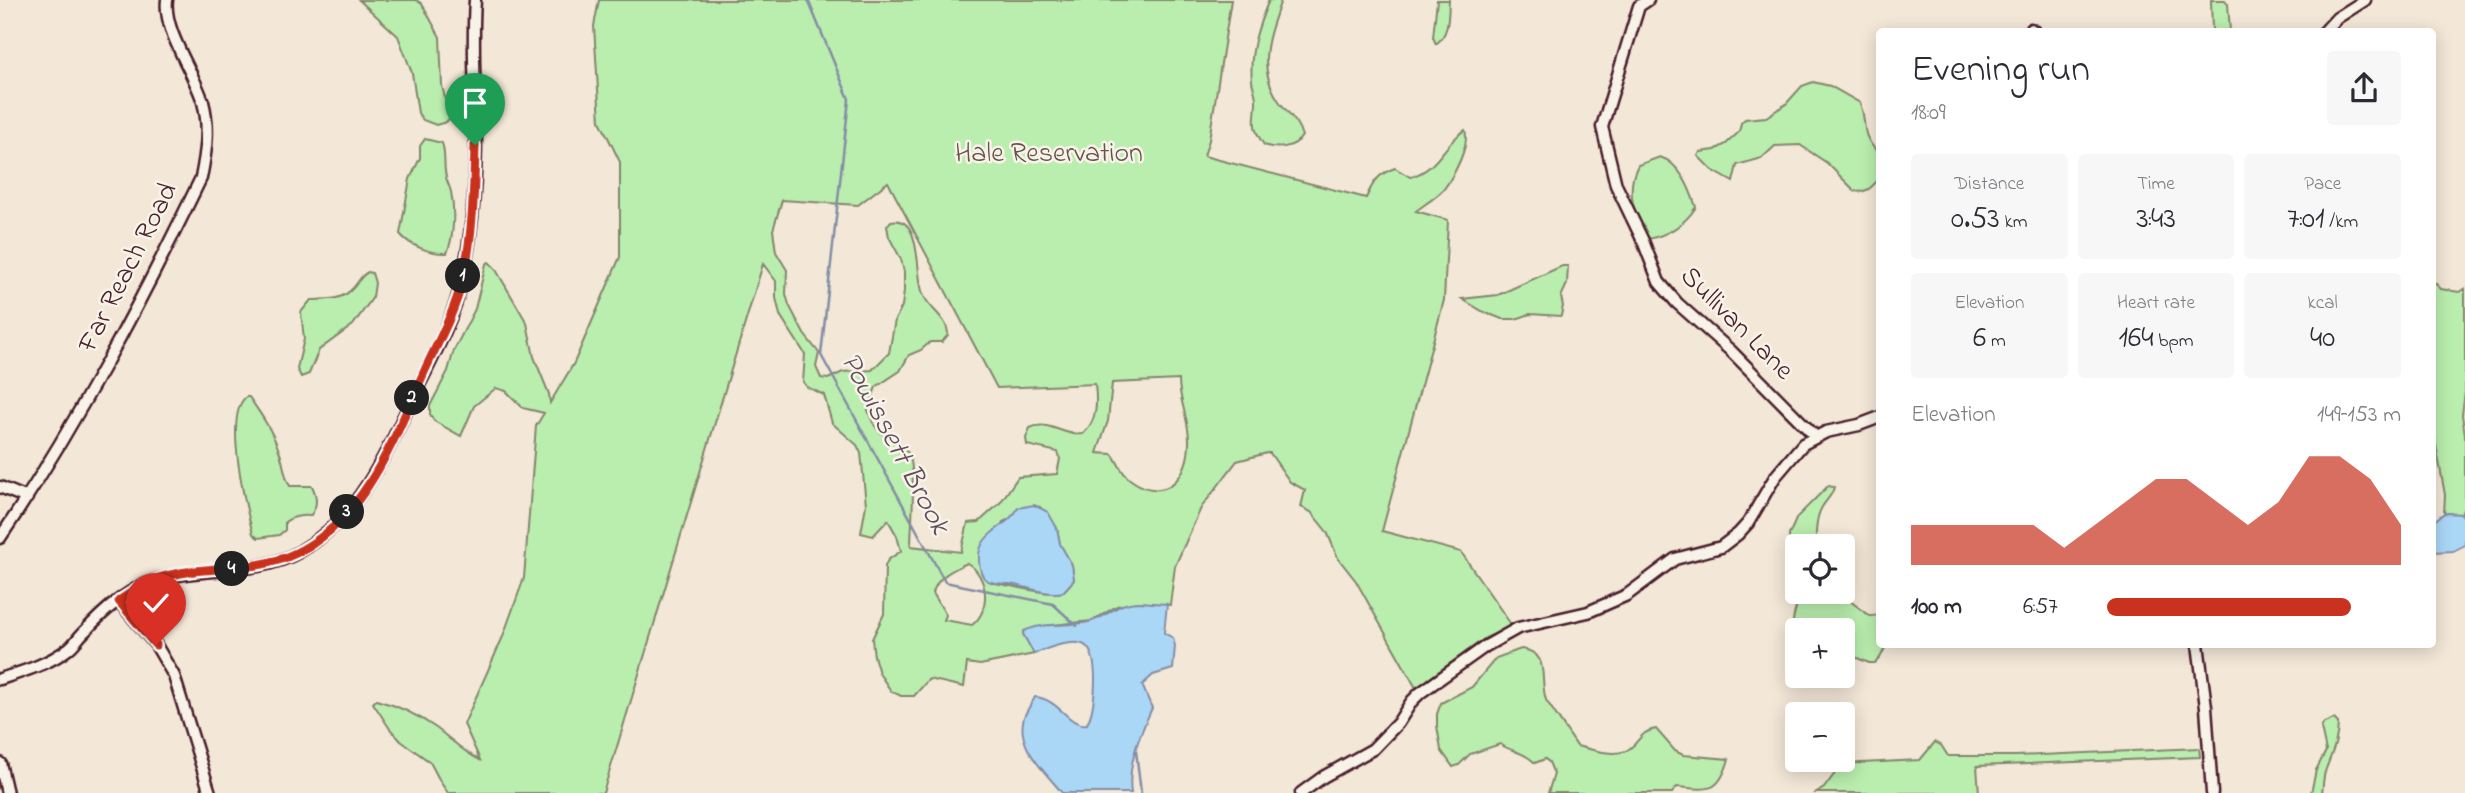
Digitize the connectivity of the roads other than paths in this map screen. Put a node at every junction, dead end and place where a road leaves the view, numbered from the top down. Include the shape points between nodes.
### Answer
1 (167, 0) edge
2 (475, 0) edge
3 (1648, 0) edge
4 (2365, 0) edge
5 (2327, 28) edge
6 (1876, 418) edge
7 (1815, 436) junction
8 (0, 487) edge
9 (27, 499) junction
10 (0, 538) edge
11 (119, 601) junction
12 (2199, 648) edge
13 (0, 679) edge
14 (0, 763) edge
15 (7, 793) edge
16 (211, 793) edge
17 (1301, 793) edge
18 (2212, 793) edge

1 - 9 street, Far Reach Road via 171,27 203,103 207,150 201,178 110,357
2 - 11 street via 473,203 462,282 377,472 358,500 298,553 253,567 166,576
3 - 7 street, Sullivan Lane via 1639,6 1602,127 1616,186 1659,282
4 - 5 street
6 - 7 street
7 - 17 street via 1787,462 1748,523 1730,541 1675,559 1615,601 1504,635 1420,692 1373,749
8 - 9 street
9 - 10 street, Far Reach Road
11 - 13 street via 68,649
11 - 16 street via 156,645 174,676
12 - 18 street
14 - 15 street

